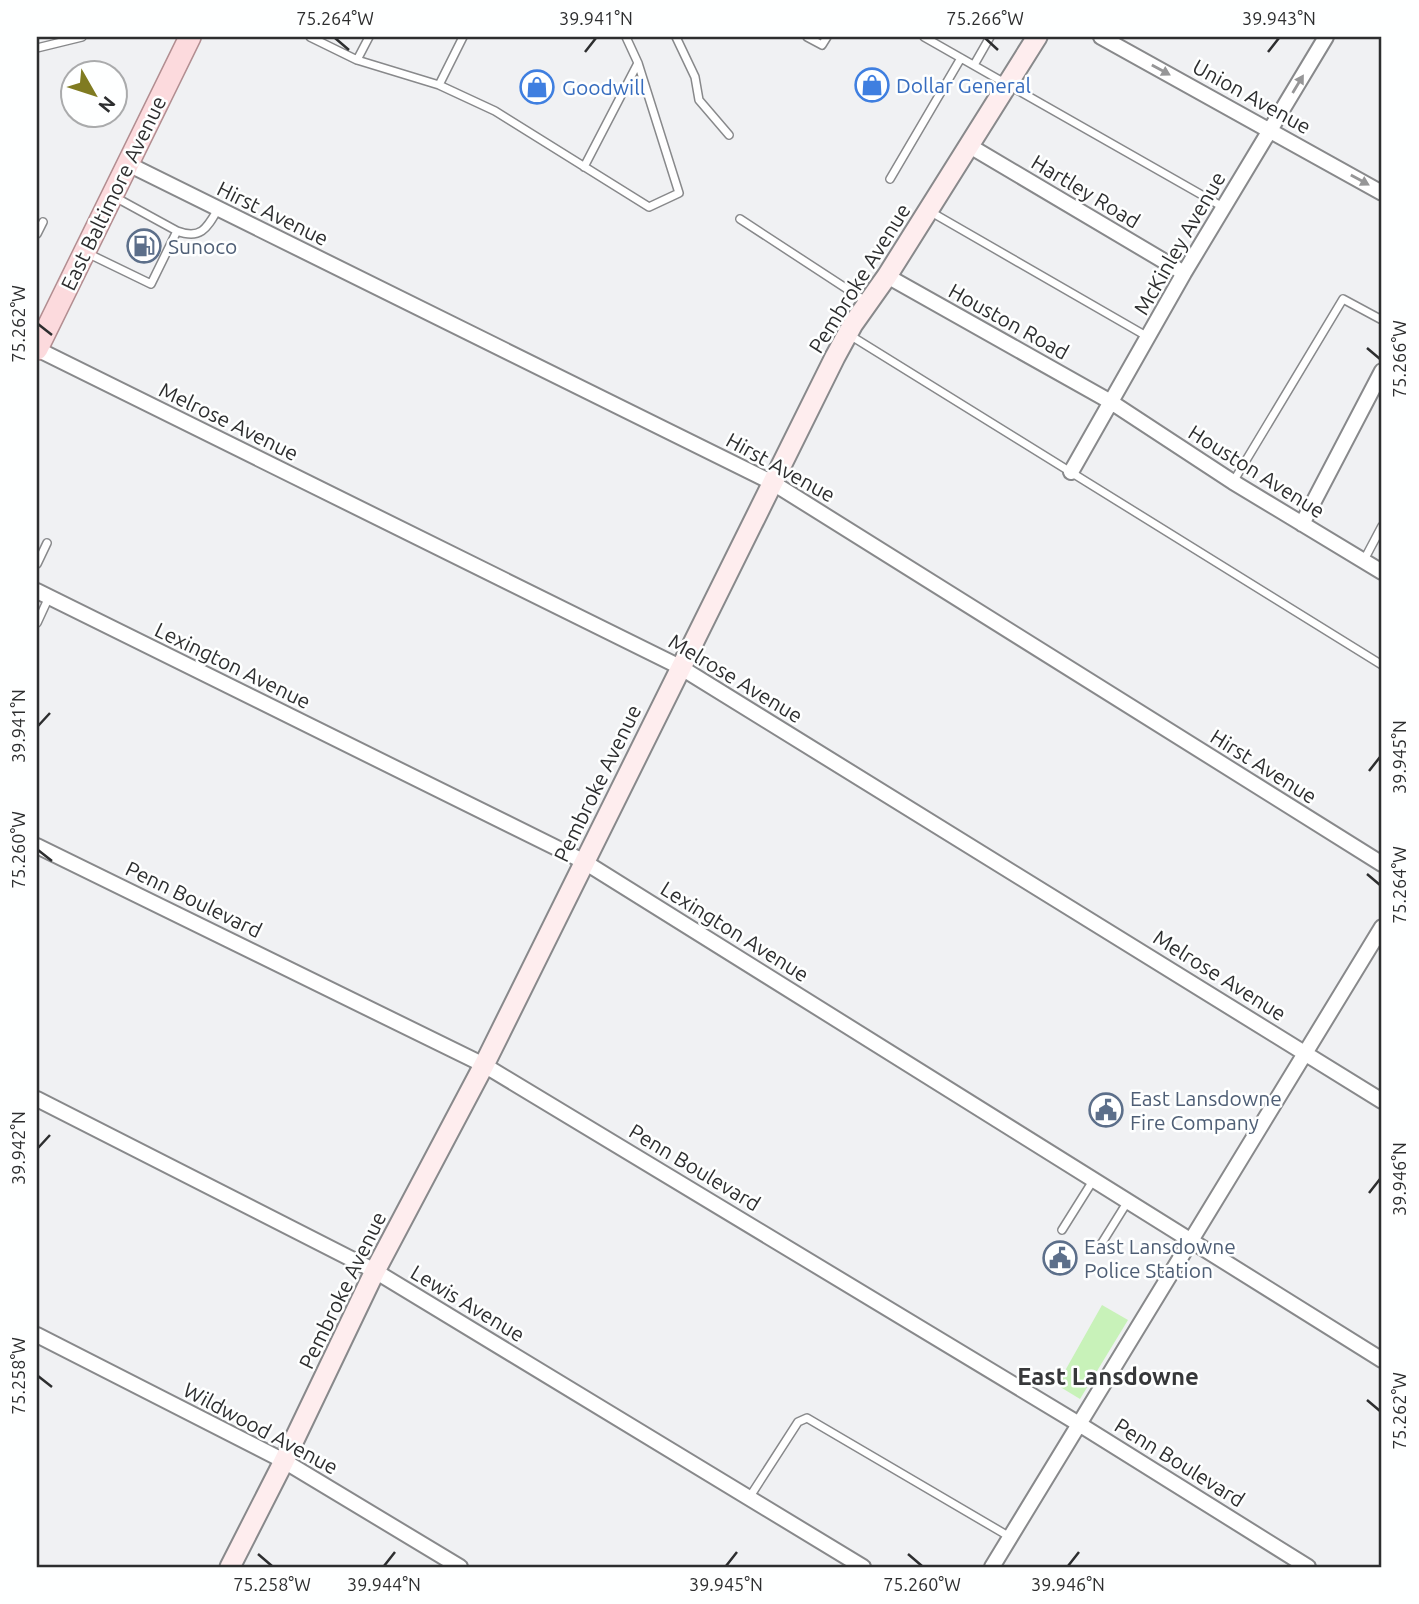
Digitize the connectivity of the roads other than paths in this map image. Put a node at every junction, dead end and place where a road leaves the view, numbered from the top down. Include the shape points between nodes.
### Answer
1 (82, 37) edge
2 (190, 37) edge
3 (310, 37) edge
4 (369, 37) edge
5 (463, 37) edge
6 (626, 37) edge
7 (676, 37) edge
8 (807, 37) edge
9 (827, 37) edge
10 (925, 37) edge
11 (990, 37) edge
12 (1037, 37) edge
13 (1101, 37) edge
14 (1326, 37) edge
15 (37, 48) edge
16 (961, 58) junction
17 (357, 60) junction
18 (638, 63) junction
19 (974, 65) junction
20 (1007, 83) junction
21 (439, 86) junction
22 (1270, 131) junction
23 (730, 135) dead end
24 (968, 145) junction
25 (128, 164) junction
26 (584, 167) junction
27 (890, 179) dead end
28 (1382, 193) edge
29 (112, 195) junction
30 (1223, 207) junction
31 (218, 209) junction
32 (927, 209) junction
33 (740, 219) dead end
34 (43, 222) dead end
35 (177, 231) junction
36 (37, 234) edge
37 (85, 252) junction
38 (1184, 273) junction
39 (887, 276) junction
40 (868, 303) junction
41 (1382, 320) edge
42 (848, 334) junction
43 (39, 337) edge
44 (1148, 337) junction
45 (1382, 371) edge
46 (1111, 402) junction
47 (1071, 472) junction
48 (1233, 482) junction
49 (773, 483) junction
50 (1303, 524) junction
51 (1382, 526) edge
52 (47, 543) dead end
53 (1364, 560) junction
54 (37, 564) edge
55 (1382, 572) edge
56 (43, 594) edge
57 (37, 624) edge
58 (1382, 665) edge
59 (680, 667) junction
60 (37, 846) edge
61 (583, 861) junction
62 (1382, 864) edge
63 (1382, 927) edge
64 (1305, 1053) junction
65 (484, 1065) junction
66 (37, 1099) edge
67 (1382, 1101) edge
68 (1094, 1179) junction
69 (1129, 1200) junction
70 (1062, 1230) dead end
71 (1191, 1240) junction
72 (1100, 1246) dead end
73 (375, 1271) junction
74 (37, 1335) edge
75 (1382, 1360) edge
76 (1079, 1424) junction
77 (284, 1461) junction
78 (749, 1498) junction
79 (1010, 1537) junction
80 (230, 1567) edge
81 (460, 1567) edge
82 (863, 1567) edge
83 (992, 1567) edge
84 (1308, 1567) edge

1 - 15 lane
2 - 25 main road, East Baltimore Avenue
3 - 17 lane
4 - 17 lane
5 - 21 lane
6 - 18 lane
7 - 23 lane via 695,77 699,100
8 - 9 lane via 822,45
10 - 16 lane
11 - 19 lane
12 - 20 street, Pembroke Avenue
13 -> 22 street, Union Avenue
22 -> 14 street, McKinley Avenue
16 - 19 lane
16 - 27 lane
17 - 21 lane
18 - 26 lane
18 - 26 lane via 679,193 649,207
19 - 20 lane
20 - 24 street, Pembroke Avenue
20 - 30 lane
21 - 26 lane via 495,111
22 -> 28 street, Union Avenue
22 - 30 street, McKinley Avenue
24 - 32 street, Pembroke Avenue
24 - 38 street, Hartley Road
25 - 29 main road, East Baltimore Avenue
25 - 31 street, Hirst Avenue
29 - 35 lane
29 - 37 main road, East Baltimore Avenue
30 - 38 street, McKinley Avenue
31 - 35 lane via 201,232 188,235
31 - 49 street, Hirst Avenue
32 - 39 street, Pembroke Avenue
32 - 44 lane
33 - 40 lane
34 - 36 lane
35 - 37 lane via 151,285
37 - 43 main road, East Baltimore Avenue
38 - 44 street, McKinley Avenue
39 - 40 street, Pembroke Avenue
39 - 46 street, Houston Road
40 - 42 street, Pembroke Avenue
41 - 48 lane via 1343,299
42 - 47 lane
42 - 49 street, Pembroke Avenue
43 - 59 street, Melrose Avenue
44 - 46 street, McKinley Avenue
45 - 50 street
46 - 47 street, McKinley Avenue
46 - 48 street, Houston Avenue
47 - 58 lane
48 - 50 street, Houston Avenue
49 - 59 street, Pembroke Avenue
49 - 62 street, Hirst Avenue
50 - 53 street, Houston Avenue
51 - 53 lane
52 - 54 lane
53 - 55 street, Houston Avenue
56 - 57 lane
56 - 61 street, Lexington Avenue
59 - 61 street, Pembroke Avenue
59 - 64 street, Melrose Avenue
60 - 65 street, Penn Boulevard
61 - 65 street, Pembroke Avenue
61 - 68 street, Lexington Avenue
63 - 64 street
64 - 67 street, Melrose Avenue
64 - 71 street
65 - 73 street, Pembroke Avenue
65 - 76 street, Penn Boulevard
66 - 73 street, Lewis Avenue
68 - 69 street, Lexington Avenue
68 - 70 lane
69 - 71 street, Lexington Avenue
69 - 72 lane
71 - 75 street, Lexington Avenue
71 - 76 street
73 - 77 street, Pembroke Avenue
73 - 78 street, Lewis Avenue
74 - 77 street, Wildwood Avenue
76 - 79 street
76 - 84 street, Penn Boulevard
77 - 80 street, Pembroke Avenue
77 - 81 street, Wildwood Avenue
78 - 79 lane via 798,1422 807,1418
78 - 82 street, Lewis Avenue
79 - 83 street

